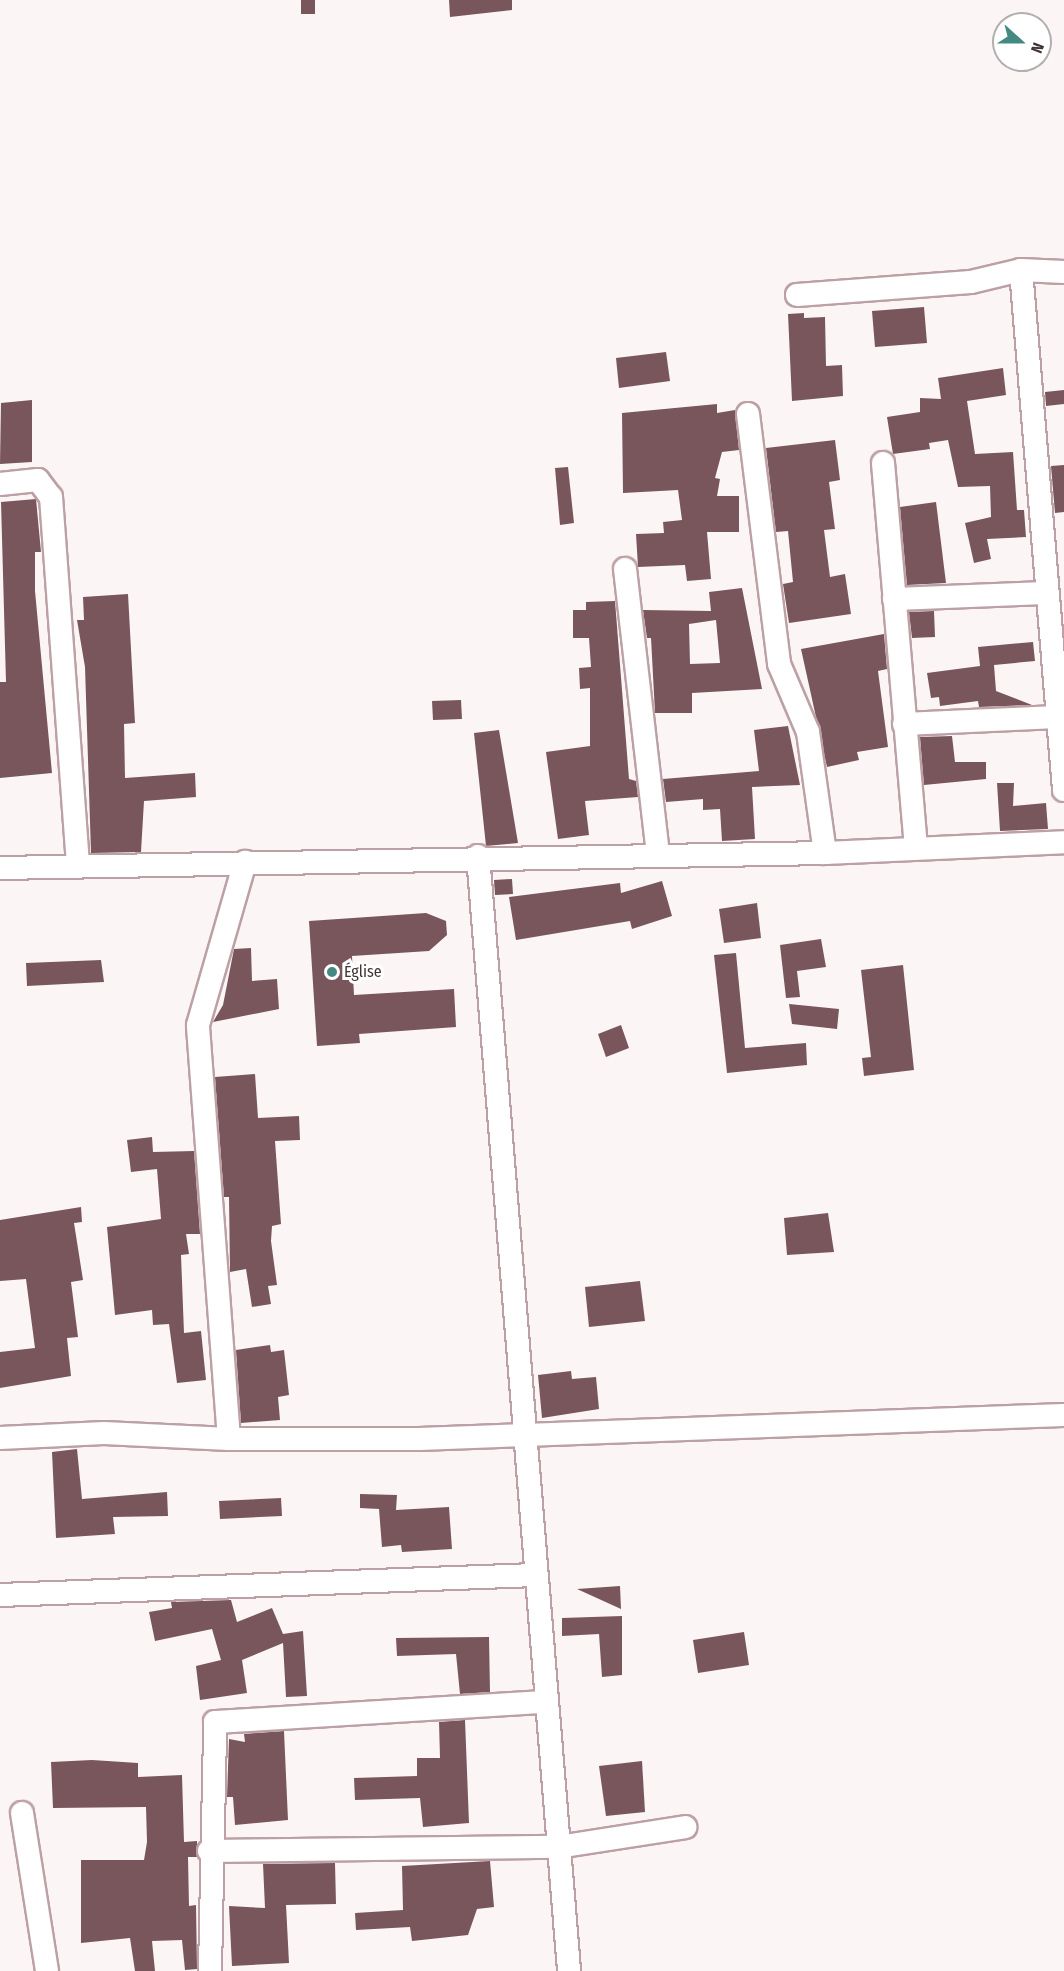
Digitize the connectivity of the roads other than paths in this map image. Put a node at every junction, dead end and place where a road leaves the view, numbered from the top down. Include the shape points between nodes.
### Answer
1 (1021, 270) junction
2 (1064, 272) edge
3 (796, 295) dead end
4 (748, 414) dead end
5 (883, 463) dead end
6 (0, 484) edge
7 (625, 569) dead end
8 (1046, 593) junction
9 (894, 599) junction
10 (1057, 717) junction
11 (904, 724) junction
12 (1064, 790) edge
13 (1064, 842) edge
14 (916, 848) junction
15 (825, 853) junction
16 (658, 854) junction
17 (478, 856) junction
18 (245, 862) junction
19 (78, 865) junction
20 (0, 868) edge
21 (1064, 1415) edge
22 (522, 1436) junction
23 (0, 1438) edge
24 (229, 1439) junction
25 (535, 1575) junction
26 (0, 1595) edge
27 (545, 1702) junction
28 (22, 1813) dead end
29 (685, 1827) dead end
30 (558, 1847) junction
31 (209, 1851) junction
32 (47, 1971) edge
33 (210, 1971) edge
34 (569, 1971) edge

1 - 2 street
1 - 3 street via 971,282
1 - 8 street
4 - 15 street via 779,664 808,732
5 - 9 street
6 - 19 street via 38,480 51,497
7 - 16 street
8 - 9 street
8 - 10 street
9 - 11 street
10 - 11 street
10 - 12 street
11 - 14 street
13 - 14 street
14 - 15 street
15 - 16 street
16 - 17 street
17 - 18 street
17 - 22 street
18 - 19 street
18 - 24 street via 198,1024
19 - 20 street
21 - 22 street
22 - 24 street
22 - 25 street
23 - 24 street via 104,1432
25 - 26 street
25 - 27 street
27 - 30 street
27 - 31 street via 221,1719 211,1730
28 - 32 street
29 - 30 street
30 - 31 street
30 - 34 street
31 - 33 street

